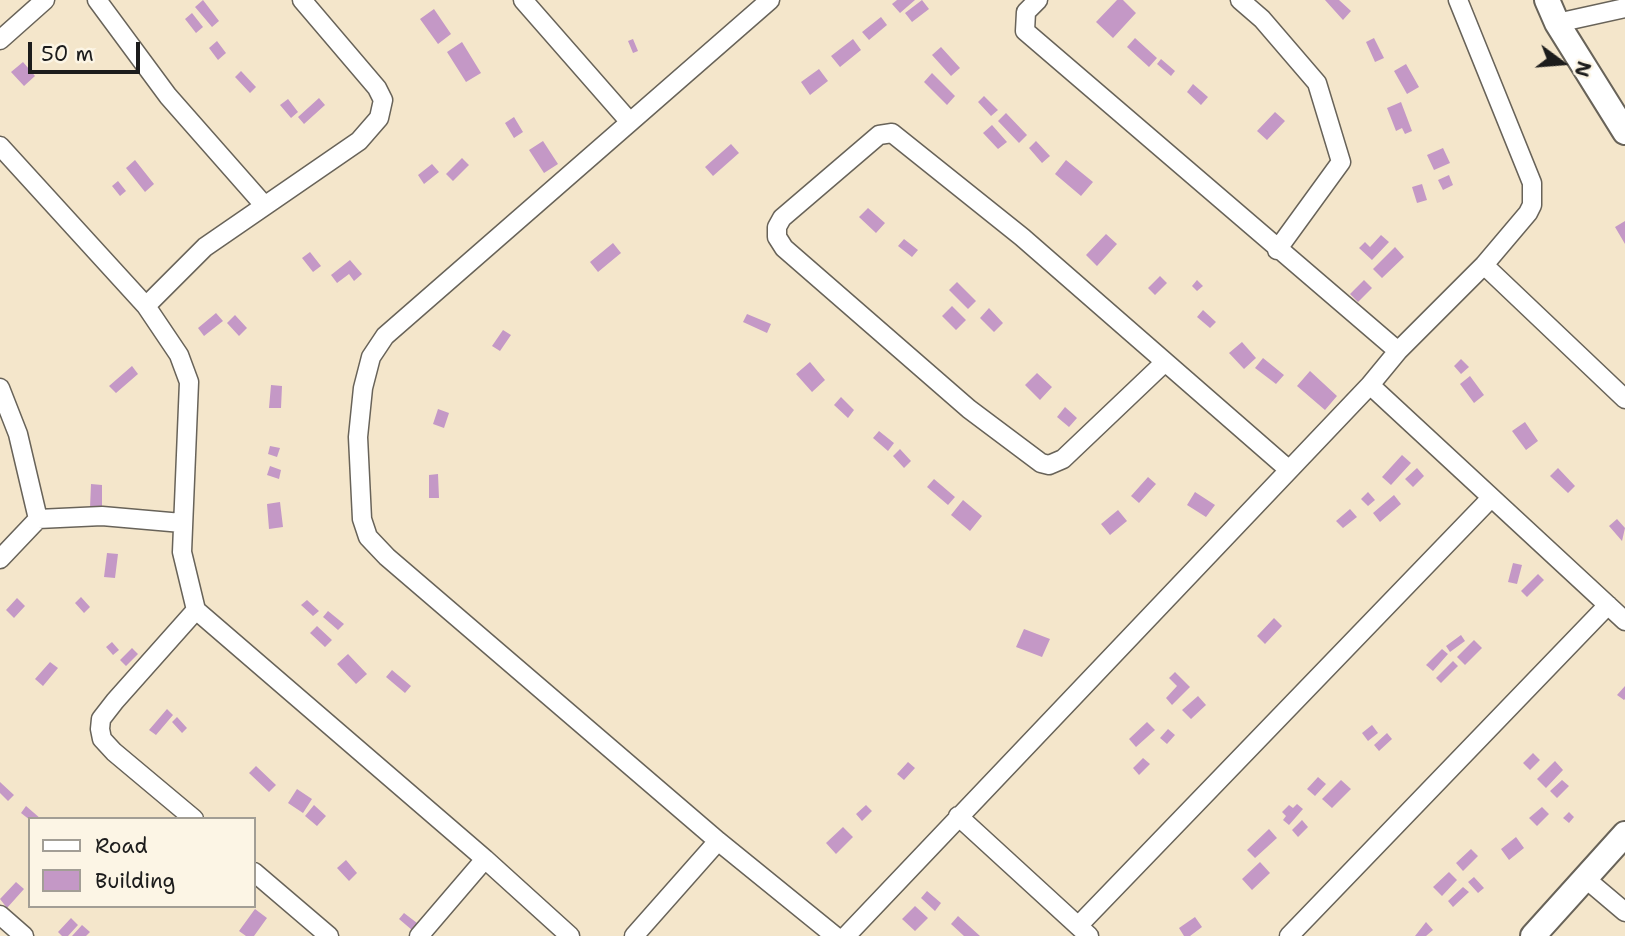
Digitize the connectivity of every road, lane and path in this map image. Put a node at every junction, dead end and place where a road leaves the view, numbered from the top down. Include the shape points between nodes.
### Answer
1 (45, 0) edge
2 (97, 0) edge
3 (302, 0) edge
4 (523, 0) edge
5 (770, 0) edge
6 (1038, 0) edge
7 (1240, 0) edge
8 (1458, 0) edge
9 (1547, 0) edge
10 (1625, 8) edge
11 (1557, 23) junction
12 (0, 40) edge
13 (629, 121) junction
14 (1625, 132) edge
15 (0, 146) edge
16 (264, 205) junction
17 (1277, 250) junction
18 (1484, 265) junction
19 (146, 306) junction
20 (1398, 351) junction
21 (1164, 363) junction
22 (1370, 385) junction
23 (0, 388) edge
24 (1625, 399) edge
25 (1288, 469) junction
26 (1491, 498) junction
27 (38, 519) junction
28 (182, 523) junction
29 (0, 559) edge
30 (1608, 605) junction
31 (196, 610) junction
32 (1625, 621) edge
33 (958, 816) junction
34 (192, 817) edge
35 (1625, 834) edge
36 (718, 841) junction
37 (485, 859) junction
38 (256, 874) edge
39 (1586, 879) junction
40 (1625, 912) edge
41 (0, 915) edge
42 (1083, 931) edge
43 (24, 936) edge
44 (329, 936) edge
45 (419, 936) edge
46 (570, 936) edge
47 (634, 936) edge
48 (835, 936) edge
49 (846, 936) edge
50 (1289, 936) edge
51 (1533, 936) edge

1 - 12 street
2 - 16 street via 168,96
3 - 16 street via 377,89 382,108 372,130 359,141
4 - 13 street
5 - 13 street
6 - 17 street via 1026,12 1025,31
7 - 17 street via 1317,83 1340,162
8 - 18 street via 1532,184 1528,213
9 - 11 street
10 - 11 street
11 - 14 street
13 - 36 street via 385,336 371,357 363,388 358,437 362,519 368,537 387,557
15 - 19 street
16 - 19 street via 205,247
17 - 20 street
18 - 20 street
18 - 24 street
19 - 28 street via 179,355 189,382
20 - 22 street
21 - 21 street via 1063,459 1049,466 969,409 784,248 777,237 778,227 782,218 879,135 892,133 1022,237
21 - 25 street
22 - 25 street
22 - 26 street
23 - 27 street via 18,434
25 - 33 street
26 - 30 street
26 - 42 street
27 - 28 street via 102,516
27 - 29 street
28 - 31 street via 182,552
30 - 32 street
30 - 50 street
31 - 34 street via 115,701 101,719 100,729 114,752
31 - 37 street
33 - 42 street
33 - 49 street
35 - 39 street
36 - 47 street
36 - 48 street
37 - 45 street
37 - 46 street
38 - 44 street
39 - 40 street
39 - 51 street
41 - 43 street

